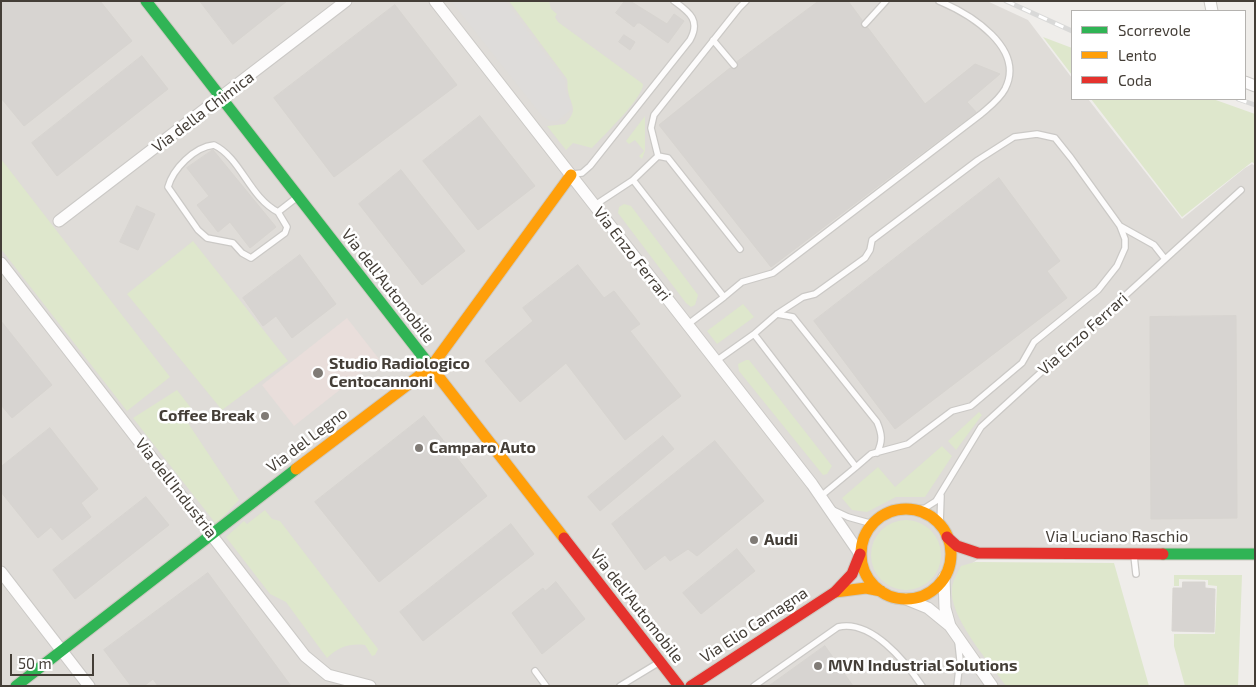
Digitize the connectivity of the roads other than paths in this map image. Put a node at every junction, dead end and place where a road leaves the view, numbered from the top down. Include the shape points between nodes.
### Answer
1 (146, 1) edge
2 (346, 1) edge
3 (435, 1) edge
4 (674, 1) edge
5 (746, 1) edge
6 (886, 1) edge
7 (939, 1) edge
8 (865, 24) dead end
9 (713, 40) junction
10 (734, 65) dead end
11 (222, 98) junction
12 (658, 156) junction
13 (571, 175) junction
14 (633, 180) junction
15 (1241, 190) dead end
16 (298, 196) junction
17 (594, 205) junction
18 (278, 212) junction
19 (59, 221) dead end
20 (1120, 226) junction
21 (740, 249) dead end
22 (1165, 259) junction
23 (2, 264) edge
24 (724, 297) junction
25 (778, 314) junction
26 (687, 325) junction
27 (754, 334) junction
28 (716, 362) junction
29 (431, 367) junction
30 (877, 453) junction
31 (856, 467) junction
32 (942, 492) junction
33 (821, 496) junction
34 (828, 507) junction
35 (915, 510) junction
36 (873, 524) junction
37 (940, 524) junction
38 (211, 533) junction
39 (948, 537) junction
40 (978, 553) junction
41 (860, 554) junction
42 (1134, 554) junction
43 (1255, 554) edge
44 (1, 572) edge
45 (946, 572) junction
46 (1136, 574) dead end
47 (881, 591) junction
48 (835, 592) junction
49 (906, 599) junction
50 (953, 630) junction
51 (62, 650) junction
52 (660, 662) junction
53 (535, 671) dead end
54 (16, 686) edge
55 (89, 686) edge
56 (370, 686) edge
57 (546, 686) edge
58 (620, 686) edge
59 (679, 686) edge
60 (691, 686) edge
61 (754, 686) edge
62 (922, 686) edge
63 (957, 686) edge
64 (992, 686) edge

1 - 11 street, Via dell'Automobile
2 - 11 street, Via della Chimica
3 - 13 street, Via Enzo Ferrari
4 - 13 lane via 694,17 696,25 690,40 590,166 582,173
5 - 9 lane
6 - 8 lane
7 - 24 lane via 992,32 1001,46 1008,80 997,100 773,273 742,282
9 - 10 lane
9 - 12 lane via 654,115 651,128
11 - 16 street, Via dell'Automobile
11 - 19 street, Via della Chimica
12 - 14 lane
12 - 21 lane via 668,158
13 - 17 street, Via Enzo Ferrari
13 - 29 street, Via del Legno
14 - 17 lane
14 - 24 lane
15 - 22 lane, Via Enzo Ferrari
16 - 18 lane
16 - 29 street, Via dell'Automobile
17 - 26 street, Via Enzo Ferrari
18 - 18 lane via 287,227 285,233 251,258 233,242 207,238 168,187 179,166 197,151 214,145 223,149 255,192
20 - 22 lane via 1154,245
20 - 25 lane via 1055,138 1023,134 978,160 872,240 865,258 815,294 804,297
20 - 30 lane via 1126,239 1125,248 1108,279 1086,302 1034,342 1014,371 971,406 952,411 908,444
22 - 32 lane, Via Enzo Ferrari via 981,427
23 - 38 street, Via dell'Industria
24 - 26 lane
25 - 27 lane
25 - 30 lane via 793,317 877,422 882,434
26 - 28 street, Via Enzo Ferrari
27 - 28 lane
27 - 31 lane
28 - 33 street, Via Enzo Ferrari
29 - 38 street, Via del Legno
29 - 52 street, Via dell'Automobile
30 - 31 lane
31 - 33 lane
32 - 35 lane, Via Enzo Ferrari via 931,506
32 - 37 lane, Via Enzo Ferrari
33 - 34 street, Via Enzo Ferrari
34 - 36 lane
34 - 41 street, Via Enzo Ferrari
35 - 36 street via 892,511
35 - 37 street, Via Luciano Raschio
36 - 41 street via 866,533
37 - 39 street, Via Luciano Raschio
38 - 51 street, Via del Legno
38 - 56 street, Via dell'Industria via 316,667 328,675
39 - 40 street, Via Luciano Raschio via 956,546
39 - 45 street via 950,547
40 - 42 street, Via Luciano Raschio
40 - 45 street, Via Luciano Raschio via 958,559
41 - 47 street via 866,573
41 - 48 street, Via Elio Camagna via 852,574
42 - 43 street, Via Luciano Raschio
42 - 46 lane
44 - 51 street
45 - 49 street, Via Luciano Raschio via 927,593
45 - 50 street via 945,608
47 - 48 street, Via Elio Camagna via 866,588
47 - 49 street
48 - 60 street, Via Elio Camagna
49 - 50 street via 928,608
50 - 63 lane via 960,653
50 - 64 street
51 - 54 street, Via del Legno
51 - 55 street
52 - 58 lane
52 - 59 street, Via dell'Automobile
53 - 57 lane
61 - 62 lane via 845,625 862,628 897,653

